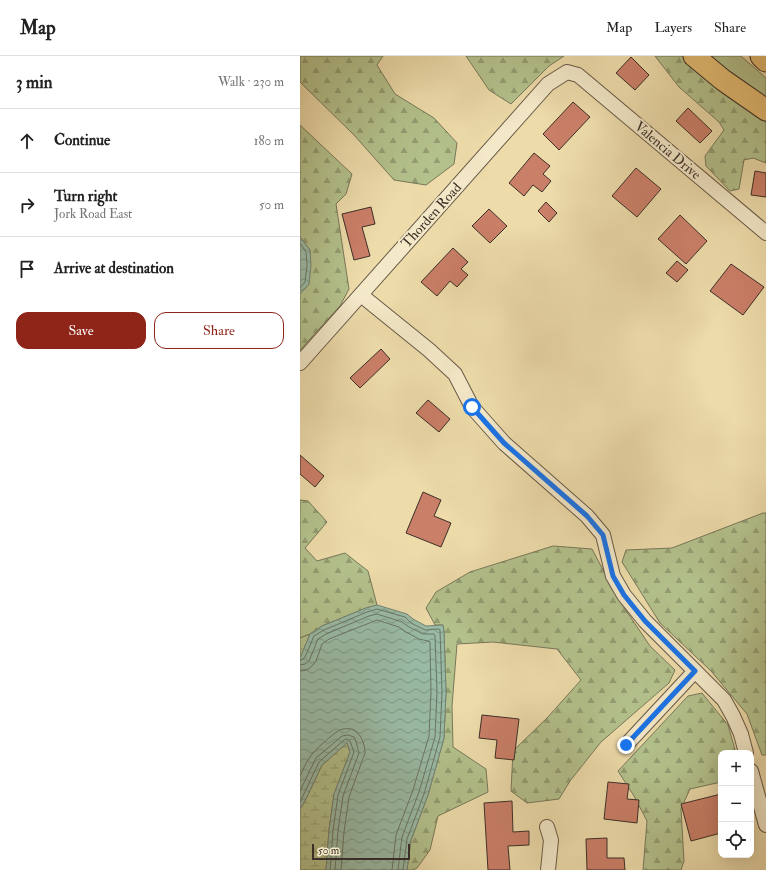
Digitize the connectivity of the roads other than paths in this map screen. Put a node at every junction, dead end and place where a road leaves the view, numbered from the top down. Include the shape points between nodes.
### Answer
1 (694, 56) edge
2 (761, 56) edge
3 (766, 61) edge
4 (567, 72) joint
5 (766, 110) edge
6 (766, 233) edge
7 (360, 295) junction
8 (300, 363) edge
9 (695, 671) junction
10 (626, 745) dead end
11 (745, 750) edge
12 (754, 782) edge
13 (766, 825) edge
14 (547, 827) dead end
15 (548, 870) edge

1 - 5 highway
2 - 3 highway
4 - 6 street, Valencia Drive via 578,75
4 - 7 street, Thorden Road via 548,84
7 - 8 street, Thorden Road
7 - 9 street via 455,374 472,407 504,443 587,516 603,535 613,576 624,595 645,621
9 - 10 street
9 - 11 street via 724,700 741,734
12 - 13 street
14 - 15 street via 551,840

